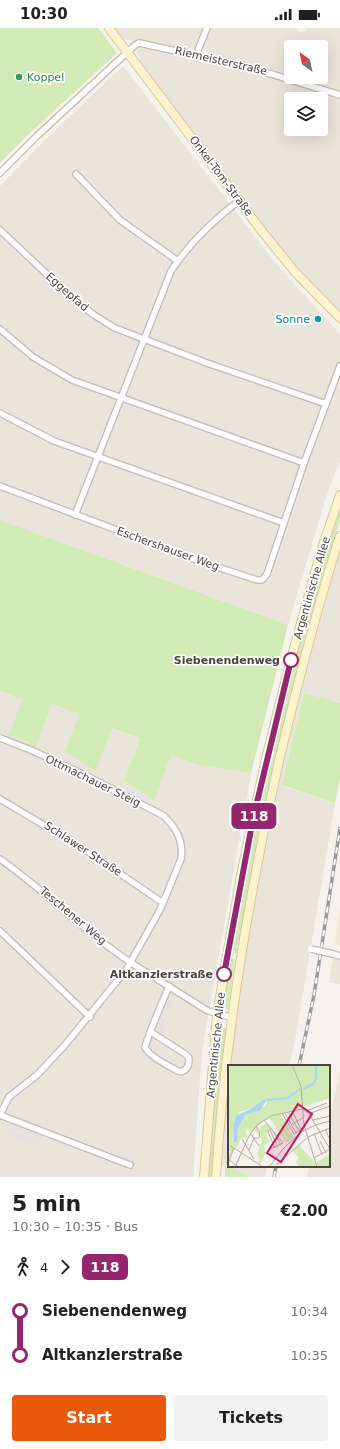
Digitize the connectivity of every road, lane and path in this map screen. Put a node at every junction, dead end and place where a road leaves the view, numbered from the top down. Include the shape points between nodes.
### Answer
1 (109, 28) edge
2 (207, 28) edge
3 (128, 52) junction
4 (196, 55) junction
5 (340, 95) edge
6 (0, 173) edge
7 (76, 174) dead end
8 (240, 200) junction
9 (0, 230) edge
10 (178, 261) junction
11 (340, 318) edge
12 (0, 329) edge
13 (144, 338) junction
14 (340, 366) edge
15 (120, 398) junction
16 (326, 404) junction
17 (0, 413) edge
18 (98, 456) junction
19 (304, 463) junction
20 (0, 486) edge
21 (340, 495) edge
22 (75, 515) junction
23 (284, 523) junction
24 (340, 536) edge
25 (0, 738) edge
26 (0, 799) edge
27 (0, 859) edge
28 (163, 903) junction
29 (0, 931) edge
30 (311, 949) dead end
31 (340, 956) edge
32 (131, 963) junction
33 (146, 972) tunnel mouth
34 (157, 979) tunnel mouth
35 (169, 986) junction
36 (217, 1015) junction
37 (90, 1017) junction
38 (231, 1017) junction
39 (151, 1032) junction
40 (0, 1115) edge
41 (130, 1165) dead end
42 (204, 1177) edge
43 (216, 1177) edge

1 - 3 main road, Onkel-Tom-Straße
2 - 4 street
3 - 4 street, Riemeisterstraße via 139,43
3 - 6 street
3 - 8 main road, Onkel-Tom-Straße
4 - 5 street, Riemeisterstraße via 287,77
7 - 10 street via 120,220
8 - 10 street via 204,229
8 - 11 main road, Onkel-Tom-Straße via 295,272
9 - 13 street, Eggepfad via 94,315 115,328
10 - 13 street via 165,284
12 - 15 street via 48,367 72,380
13 - 15 street
13 - 16 street via 207,363
14 - 16 street, Eschershauser Weg
15 - 18 street
15 - 19 street
16 - 19 street, Eschershauser Weg
17 - 18 street via 54,441
18 - 22 street
18 - 23 street
19 - 23 street, Eschershauser Weg
20 - 22 street
21 - 36 main road, Argentinische Allee via 321,551 265,763 240,882
22 - 23 street, Eschershauser Weg via 257,580 262,580 267,574
24 - 38 main road, Argentinische Allee via 305,653 267,813
25 - 28 street, Ottmachauer Steig via 31,750 142,804 164,816 174,825 182,847 181,859
26 - 28 street, Schlawer Straße via 87,850
27 - 32 street, Teschener Weg via 30,880
28 - 32 street
29 - 37 street
30 - 31 street, bridge
32 - 33 street, Teschener Weg
32 - 37 street
34 - 35 street
35 - 36 street
35 - 39 street
36 - 38 street
36 - 42 main road, Argentinische Allee
37 - 40 street via 50,1062 9,1098
38 - 43 main road, Argentinische Allee
39 - 39 street via 146,1051 175,1070 180,1072 186,1069 189,1058
40 - 41 street

